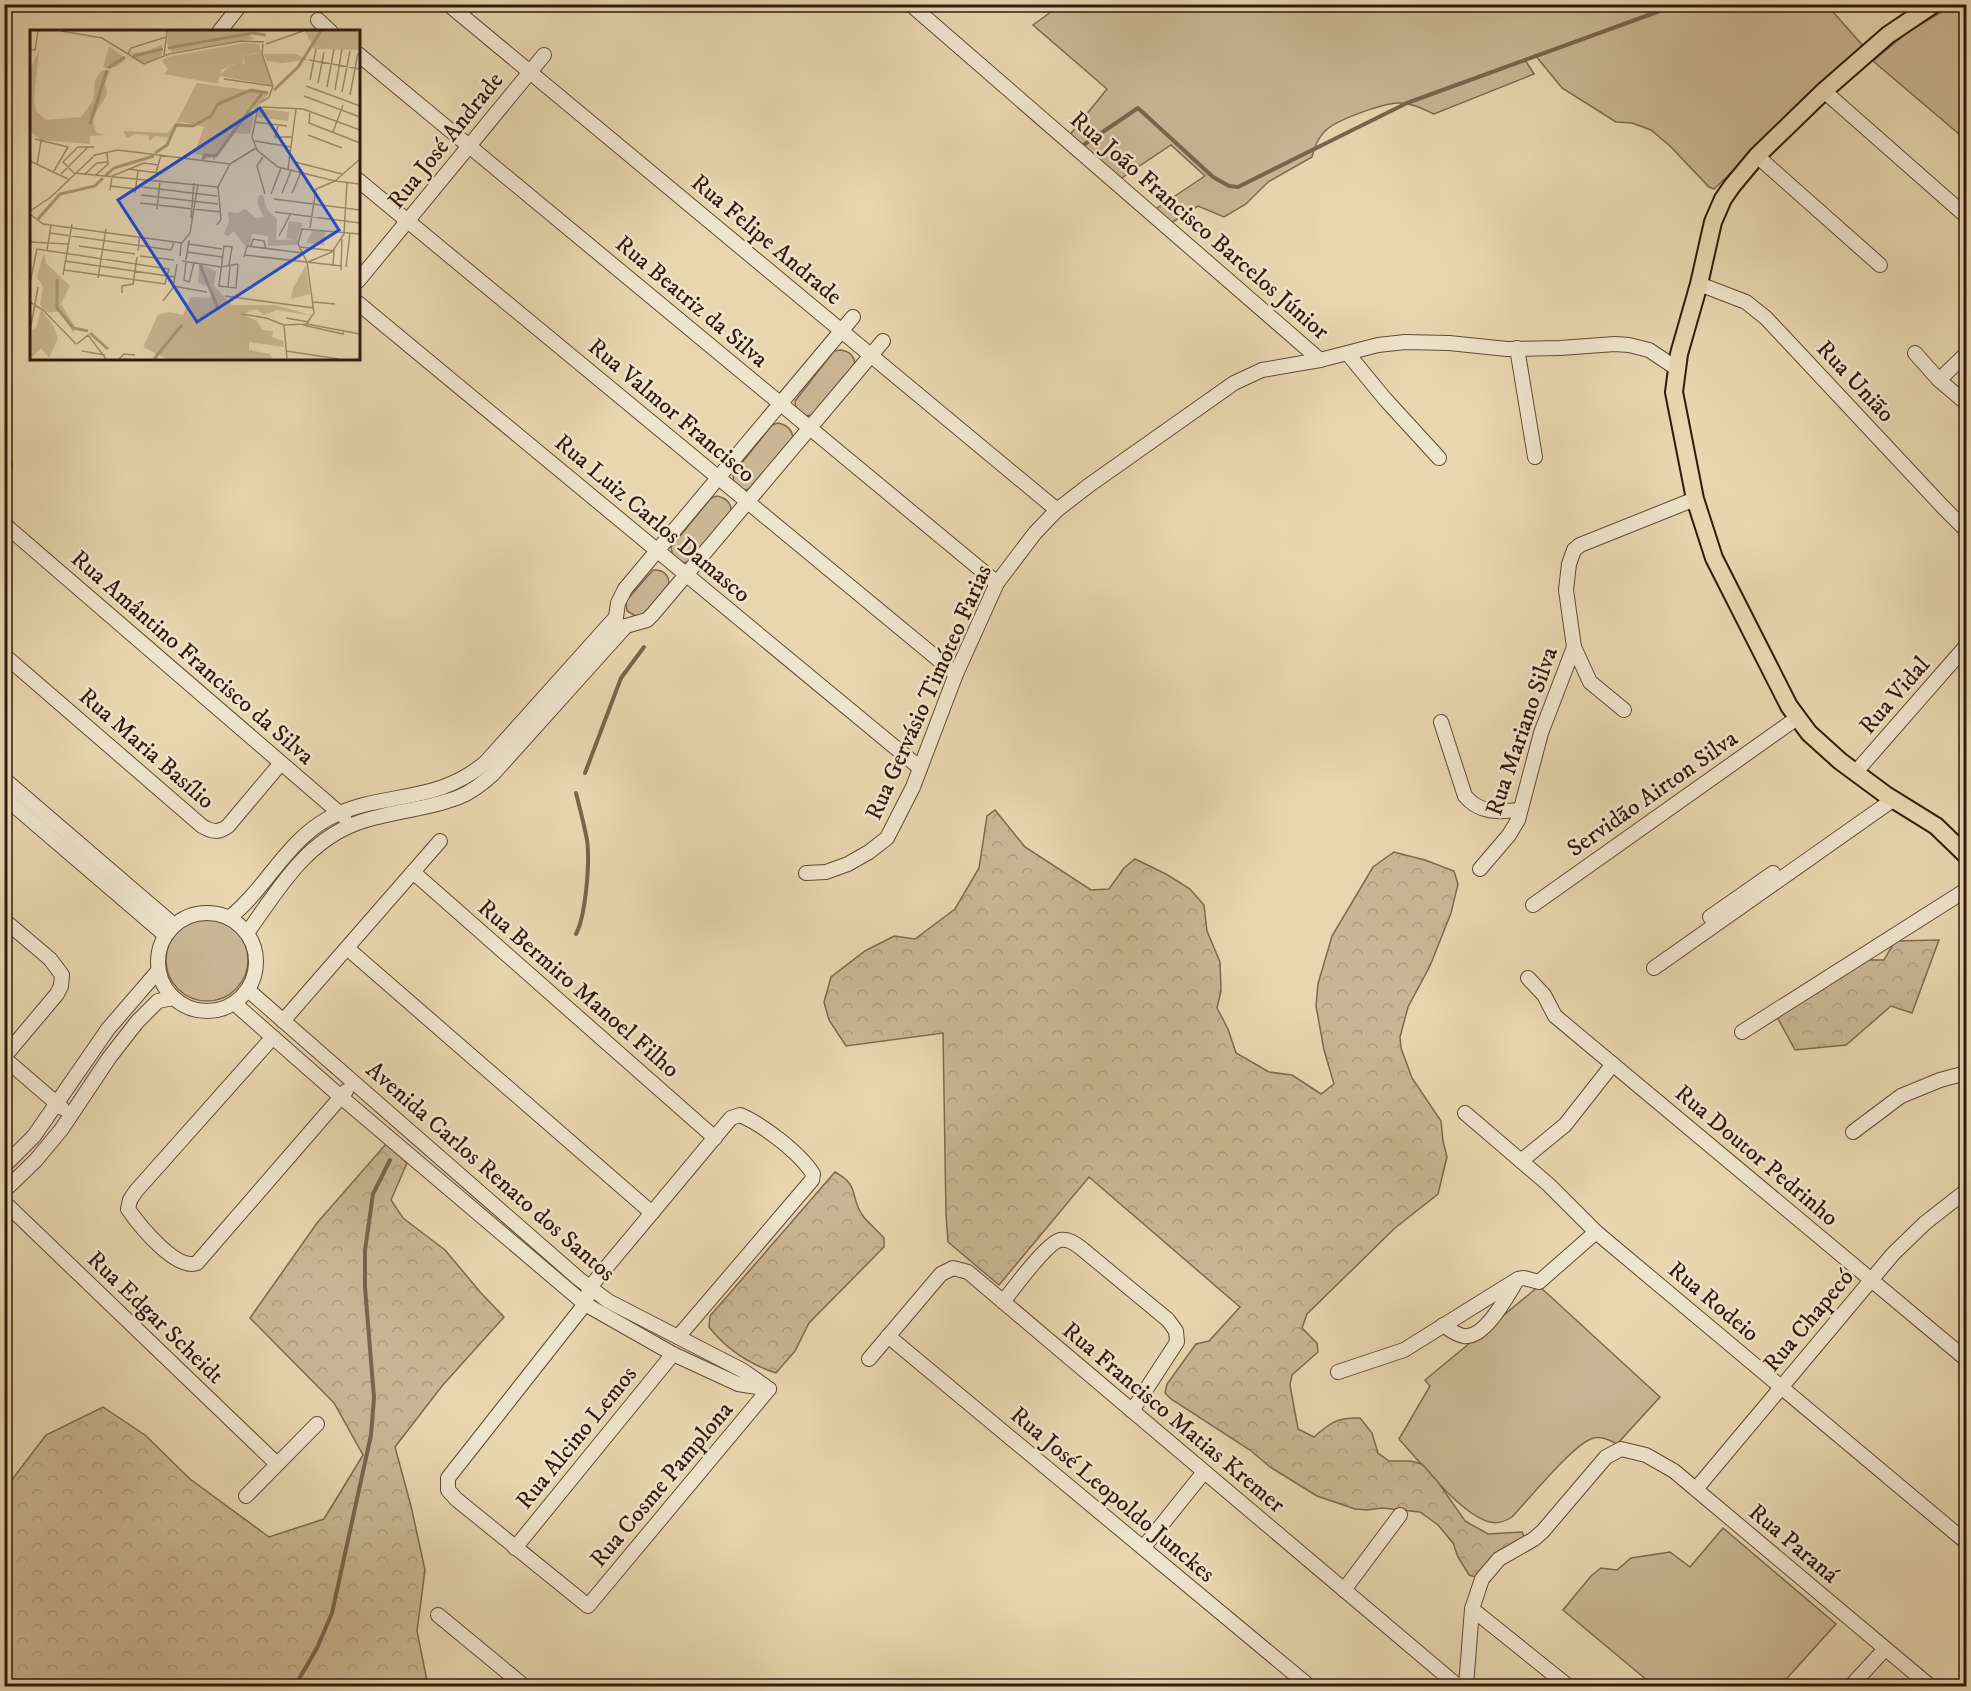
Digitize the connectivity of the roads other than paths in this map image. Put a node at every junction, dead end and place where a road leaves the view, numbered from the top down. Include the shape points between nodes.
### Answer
1 (448, 4) edge
2 (910, 4) edge
3 (1934, 4) edge
4 (240, 5) edge
5 (318, 20) dead end
6 (221, 30) edge
7 (330, 30) edge
8 (544, 55) dead end
9 (360, 56) edge
10 (530, 71) junction
11 (1824, 91) junction
12 (469, 146) junction
13 (1757, 156) junction
14 (360, 182) edge
15 (1966, 216) edge
16 (408, 221) junction
17 (1880, 265) dead end
18 (360, 279) edge
19 (1699, 284) junction
20 (360, 305) edge
21 (853, 317) dead end
22 (842, 331) junction
23 (883, 341) dead end
24 (1517, 348) junction
25 (1915, 353) dead end
26 (1348, 354) junction
27 (1966, 354) edge
28 (872, 355) junction
29 (1320, 360) junction
30 (1676, 368) junction
31 (1939, 380) junction
32 (1966, 403) edge
33 (780, 404) junction
34 (810, 428) junction
35 (1535, 457) dead end
36 (1440, 458) dead end
37 (718, 478) junction
38 (1695, 500) junction
39 (748, 502) junction
40 (1057, 510) junction
41 (4, 524) edge
42 (1966, 530) edge
43 (657, 551) junction
44 (686, 575) junction
45 (997, 583) junction
46 (621, 621) junction
47 (1966, 646) edge
48 (1574, 647) junction
49 (4, 655) edge
50 (956, 674) junction
51 (1624, 710) dead end
52 (1797, 718) junction
53 (1441, 722) dead end
54 (281, 763) junction
55 (920, 768) junction
56 (1856, 773) junction
57 (4, 779) edge
58 (4, 797) edge
59 (1890, 797) junction
60 (1520, 810) junction
61 (339, 813) junction
62 (353, 824) junction
63 (440, 841) dead end
64 (1966, 855) edge
65 (1480, 869) dead end
66 (413, 872) junction
67 (806, 873) dead end
68 (1966, 890) edge
69 (1533, 904) dead end
70 (1710, 916) dead end
71 (229, 918) junction
72 (4, 920) edge
73 (169, 930) junction
74 (247, 933) junction
75 (347, 948) junction
76 (1654, 969) dead end
77 (158, 971) junction
78 (1528, 978) dead end
79 (248, 990) junction
80 (174, 998) junction
81 (234, 1003) junction
82 (283, 1021) junction
83 (1742, 1032) dead end
84 (273, 1037) junction
85 (4, 1057) edge
86 (1613, 1064) junction
87 (1966, 1073) edge
88 (353, 1083) junction
89 (341, 1097) junction
90 (57, 1104) junction
91 (1464, 1113) dead end
92 (70, 1116) junction
93 (1853, 1132) dead end
94 (715, 1138) junction
95 (1521, 1161) junction
96 (4, 1166) edge
97 (4, 1191) edge
98 (1966, 1191) edge
99 (4, 1202) edge
100 (652, 1213) junction
101 (1596, 1232) junction
102 (1518, 1279) junction
103 (1871, 1279) junction
104 (590, 1287) junction
105 (1003, 1302) junction
106 (585, 1304) junction
107 (1443, 1325) junction
108 (888, 1336) junction
109 (678, 1337) junction
110 (673, 1354) junction
111 (869, 1359) dead end
112 (1966, 1359) edge
113 (1338, 1372) dead end
114 (1781, 1387) junction
115 (769, 1389) junction
116 (1132, 1411) junction
117 (317, 1424) dead end
118 (277, 1464) junction
119 (1204, 1472) junction
120 (1696, 1489) junction
121 (246, 1496) dead end
122 (1400, 1515) dead end
123 (1966, 1542) edge
124 (515, 1548) junction
125 (1143, 1548) junction
126 (1344, 1590) junction
127 (1473, 1609) junction
128 (438, 1615) dead end
129 (1885, 1649) junction
130 (524, 1686) edge
131 (1309, 1686) edge
132 (1458, 1686) edge
133 (1466, 1686) edge
134 (1565, 1686) edge
135 (1851, 1686) edge
136 (1930, 1686) edge

1 - 10 street, Rua Felipe Andrade
2 - 29 street, Rua João Francisco Barcelos Júnior
3 - 11 main road via 1888,35
4 - 6 street
5 - 7 street
8 - 10 street, Rua José Andrade
9 - 12 street, Rua Beatriz da Silva
10 - 12 street, Rua José Andrade
10 - 22 street, Rua Felipe Andrade
11 - 13 main road
11 - 15 street
12 - 16 street, Rua José Andrade
12 - 33 street, Rua Beatriz da Silva
13 - 17 street
13 - 19 main road via 1718,210
14 - 16 street, Rua Valmor Francisco
16 - 18 street, Rua José Andrade
16 - 37 street, Rua Valmor Francisco
19 - 30 main road
19 - 42 street, Rua União via 1746,302 1766,318
20 - 43 street, Rua Luiz Carlos Damasco
21 - 22 street
22 - 28 street, Rua Felipe Andrade
22 - 33 street
23 - 28 street
24 - 26 street, Rua João Francisco Barcelos Júnior via 1405,342
24 - 30 street, Rua João Francisco Barcelos Júnior via 1629,345 1649,350
24 - 35 street
25 - 31 street
26 - 29 street, Rua João Francisco Barcelos Júnior
26 - 36 street
27 - 31 street
28 - 34 street
28 - 40 street, Rua Felipe Andrade
29 - 40 street, Rua Gervásio Timóteo Farias via 1262,370 1234,383
30 - 38 main road via 1674,392
31 - 32 street
33 - 34 street, Rua Beatriz da Silva
33 - 37 street
34 - 39 street
34 - 45 street, Rua Beatriz da Silva
37 - 39 street, Rua Valmor Francisco
37 - 43 street
38 - 48 street, Rua Mariano Silva via 1574,550 1566,590
38 - 52 main road via 1718,571
39 - 44 street
39 - 50 street, Rua Valmor Francisco
40 - 45 street, Rua Gervásio Timóteo Farias
41 - 54 street, Rua Amântino Francisco da Silva
43 - 44 street, Rua Luiz Carlos Damasco
43 - 46 street via 624,590 618,603
44 - 46 street via 646,620
44 - 55 street, Rua Luiz Carlos Damasco
45 - 50 street, Rua Gervásio Timóteo Farias
46 - 61 street via 474,773 445,788
46 - 62 street via 503,764 476,788 439,804
47 - 56 street, Rua Vidal
48 - 51 street via 1590,682
48 - 60 street, Rua Mariano Silva via 1541,733
49 - 54 street, Rua Maria Basílio via 210,830 228,826
50 - 55 street, Rua Gervásio Timóteo Farias
52 - 56 main road via 1823,747
52 - 69 street, Servidão Airton Silva
53 - 60 street via 1465,796 1472,805 1499,812
54 - 61 street, Rua Amântino Francisco da Silva
55 - 67 street, Rua Gervásio Timóteo Farias via 887,838 848,864 826,872
56 - 59 main road
57 - 73 street
58 - 73 street
59 - 64 main road via 1936,826
59 - 70 street
59 - 76 street
60 - 65 street, Rua Mariano Silva via 1509,835
61 - 62 street, Rua Amântino Francisco da Silva
61 - 71 street via 299,841
62 - 74 street via 326,840 296,867
63 - 66 street
66 - 75 street
66 - 94 street, Rua Bermiro Manoel Filho
68 - 83 street
71 - 73 street via 206,912 183,918
71 - 74 street
72 - 85 street via 50,959 62,975 57,994
73 - 77 street via 159,952
74 - 79 street via 256,962
75 - 82 street
75 - 100 street
77 - 80 street
77 - 90 street via 121,1012
78 - 86 street, Rua Doutor Pedrinho via 1544,995 1555,1016
79 - 81 street
79 - 82 street, Avenida Carlos Renato dos Santos
80 - 81 street via 197,1010 223,1009
80 - 92 street via 158,1001 137,1022
81 - 84 street, Avenida Carlos Renato dos Santos
82 - 88 street, Avenida Carlos Renato dos Santos
84 - 89 street, Avenida Carlos Renato dos Santos
84 - 89 street via 130,1200 128,1209 170,1255 184,1264 197,1263
85 - 90 street
86 - 95 street via 1565,1125
86 - 103 street, Rua Doutor Pedrinho
87 - 93 street via 1901,1096
88 - 89 street
88 - 104 street, Avenida Carlos Renato dos Santos
89 - 106 street, Avenida Carlos Renato dos Santos
90 - 92 street
90 - 96 street via 34,1136
91 - 95 street, Rua Rodeio
92 - 97 street via 36,1160
94 - 100 street
94 - 109 street via 731,1118 740,1115 762,1126 806,1163 813,1174 810,1185
95 - 101 street, Rua Rodeio
98 - 103 street, Rua Chapecó via 1911,1236
99 - 118 street, Rua Edgar Scheidt
100 - 104 street
101 - 102 street via 1539,1282
101 - 114 street, Rua Rodeio
102 - 107 street
102 - 107 street via 1497,1313 1473,1335 1465,1336
103 - 112 street, Rua Doutor Pedrinho
103 - 114 street, Rua Chapecó
104 - 106 street
104 - 109 street, Avenida Carlos Renato dos Santos via 608,1301
105 - 108 street, Rua Francisco Matias Kremer via 968,1272 947,1269
105 - 116 street, Rua Francisco Matias Kremer
105 - 116 street via 1047,1248 1057,1240 1068,1240 1168,1320 1176,1331 1177,1342
106 - 110 street, Avenida Carlos Renato dos Santos
106 - 124 street via 448,1478 448,1490 462,1505
107 - 113 street via 1404,1350
108 - 111 street, Rua Francisco Matias Kremer
108 - 125 street, Rua José Leopoldo Junckes
109 - 115 street, Avenida Carlos Renato dos Santos via 742,1370
110 - 115 street, Avenida Carlos Renato dos Santos via 738,1384
110 - 124 street, Rua Alcino Lemos
114 - 120 street, Rua Chapecó
114 - 123 street, Rua Rodeio
115 - 124 street, Rua Cosme Pamplona via 588,1606
116 - 119 street, Rua Francisco Matias Kremer
117 - 118 street
118 - 121 street
119 - 125 street
119 - 126 street, Rua Francisco Matias Kremer
120 - 127 street, Rua Paraná via 1653,1458 1632,1450 1621,1449 1606,1457 1534,1539 1489,1568
120 - 129 street, Rua Paraná
122 - 126 street
125 - 131 street, Rua José Leopoldo Junckes
126 - 132 street, Rua Francisco Matias Kremer
127 - 133 street
127 - 134 street
128 - 130 street
129 - 135 street
129 - 136 street, Rua Paraná

